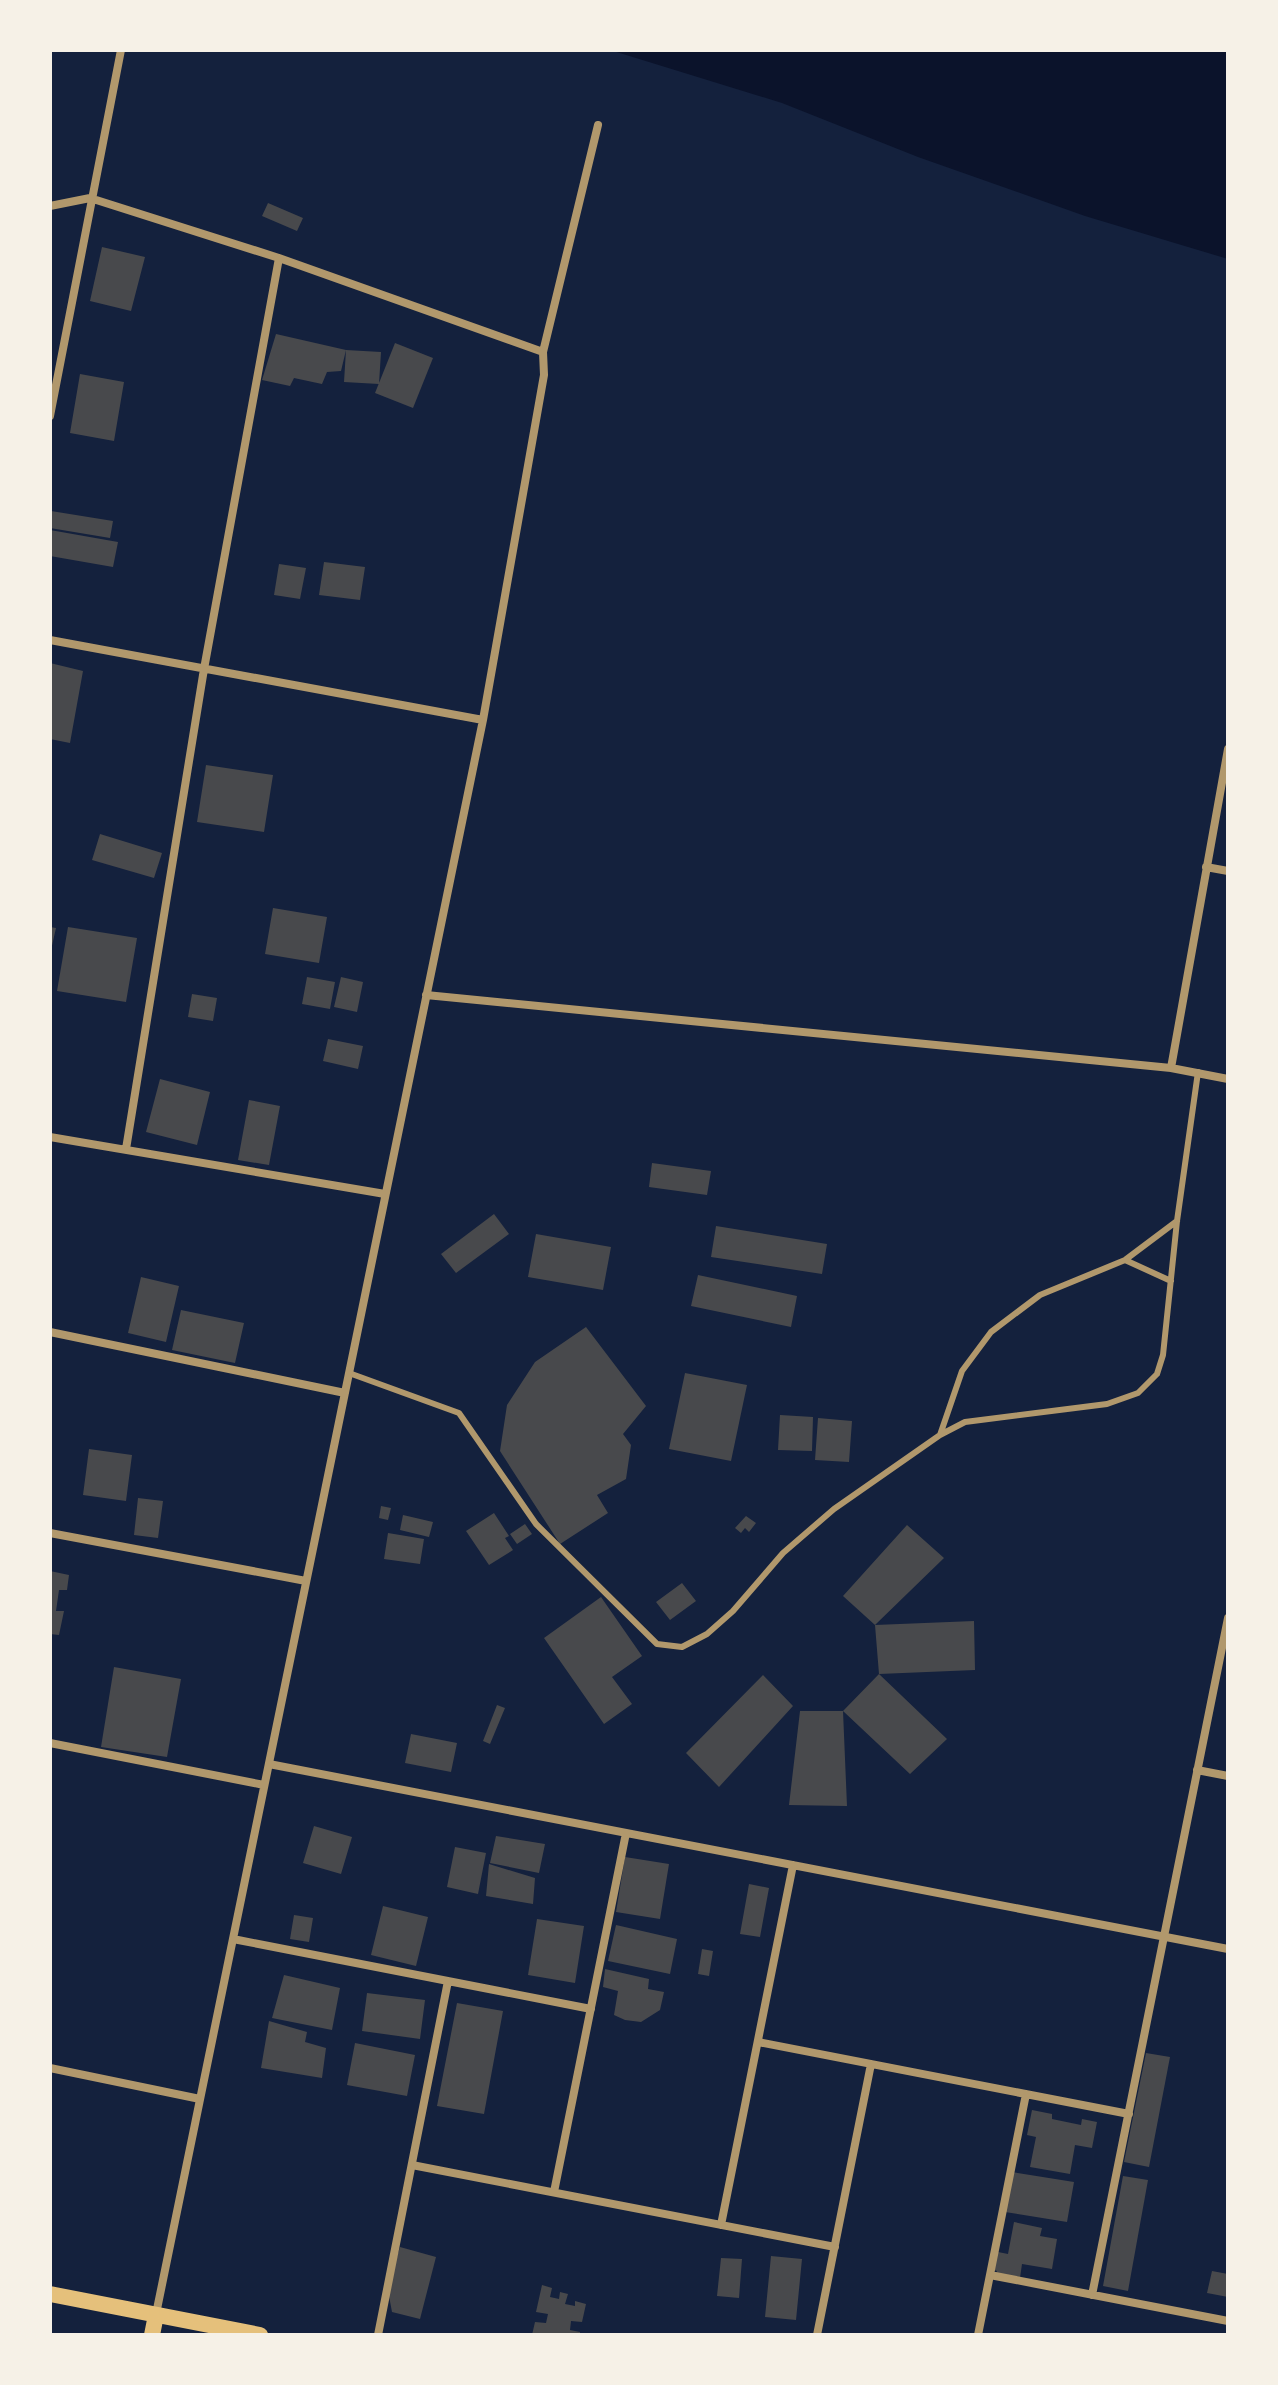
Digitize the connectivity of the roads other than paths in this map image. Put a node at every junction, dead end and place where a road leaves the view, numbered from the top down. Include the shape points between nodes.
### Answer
1 (121, 50) edge
2 (598, 125) dead end
3 (90, 198) junction
4 (50, 206) edge
5 (279, 258) junction
6 (543, 352) junction
7 (50, 416) edge
8 (50, 640) edge
9 (204, 669) junction
10 (483, 720) junction
11 (1228, 749) edge
12 (1206, 867) junction
13 (1228, 871) edge
14 (426, 995) junction
15 (1171, 1068) junction
16 (1198, 1072) junction
17 (1228, 1079) edge
18 (50, 1137) edge
19 (126, 1149) junction
20 (385, 1194) junction
21 (1177, 1221) junction
22 (1125, 1260) junction
23 (1171, 1281) junction
24 (50, 1332) edge
25 (349, 1373) junction
26 (345, 1393) junction
27 (940, 1435) junction
28 (50, 1533) edge
29 (306, 1581) junction
30 (1228, 1618) edge
31 (50, 1743) edge
32 (269, 1764) junction
33 (1197, 1770) junction
34 (1228, 1776) edge
35 (264, 1785) junction
36 (626, 1833) junction
37 (793, 1865) junction
38 (1164, 1937) junction
39 (233, 1939) junction
40 (1228, 1949) edge
41 (448, 1981) junction
42 (591, 2009) junction
43 (758, 2042) junction
44 (871, 2064) junction
45 (50, 2068) edge
46 (1026, 2094) junction
47 (200, 2099) junction
48 (1129, 2114) junction
49 (412, 2165) junction
50 (554, 2192) junction
51 (721, 2225) junction
52 (835, 2247) junction
53 (990, 2275) junction
54 (50, 2294) edge
55 (1092, 2295) junction
56 (156, 2315) junction
57 (1228, 2321) edge
58 (152, 2335) edge
59 (260, 2335) edge
60 (378, 2335) edge
61 (817, 2335) edge
62 (978, 2335) edge

1 - 3 street
2 - 6 street
3 - 4 street
3 - 5 street
3 - 7 street
5 - 6 street
5 - 9 street
6 - 10 street via 544,375
8 - 9 street
9 - 10 street
9 - 19 street
10 - 14 street
11 - 12 street
12 - 13 street
12 - 15 street
14 - 15 street
14 - 20 street
15 - 16 street
16 - 17 street
16 - 21 lane
18 - 19 street
19 - 20 street
20 - 25 street
21 - 22 lane
21 - 23 lane
22 - 23 lane
22 - 27 lane via 1040,1295 991,1332 962,1371
23 - 27 lane via 1163,1355 1157,1374 1138,1393 1107,1404 965,1422
24 - 26 street
25 - 26 street
25 - 27 lane via 459,1413 536,1524 657,1644 682,1647 733,1611 783,1553 834,1509
26 - 29 street
28 - 29 street
29 - 32 street
30 - 33 street
31 - 35 street
32 - 35 street
32 - 36 street
33 - 34 street
33 - 38 street
35 - 39 street
36 - 37 street
36 - 42 street
37 - 38 street
37 - 43 street
38 - 40 street
38 - 48 street
39 - 41 street
39 - 47 street
41 - 42 street
41 - 49 street
42 - 50 street
43 - 44 street
43 - 51 street
44 - 46 street
44 - 52 street
45 - 47 street
46 - 48 street
46 - 53 street
47 - 56 street
48 - 55 street
49 - 50 street
49 - 60 street
50 - 51 street
51 - 52 street
52 - 61 street
53 - 55 street
53 - 62 street
54 - 56 main road
55 - 57 street
56 - 58 main road
56 - 59 main road

